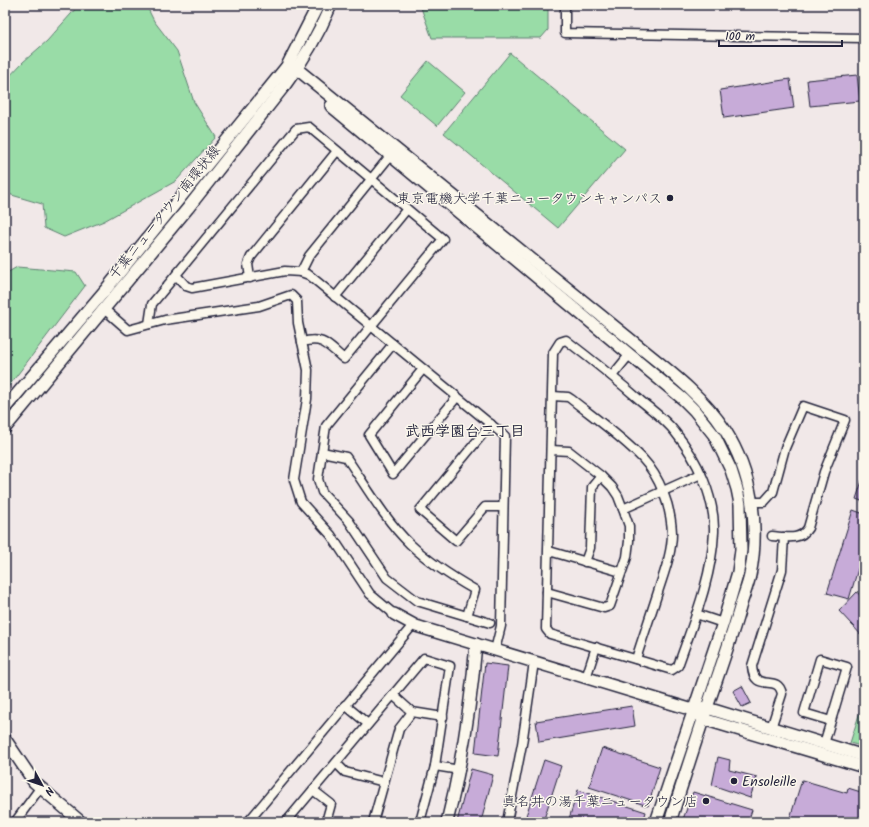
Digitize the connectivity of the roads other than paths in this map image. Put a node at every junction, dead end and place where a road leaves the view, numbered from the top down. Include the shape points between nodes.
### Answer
1 (318, 5) edge
2 (331, 5) edge
3 (565, 5) edge
4 (864, 38) edge
5 (292, 70) junction
6 (337, 151) junction
7 (393, 152) junction
8 (371, 179) junction
9 (407, 209) junction
10 (301, 272) junction
11 (176, 275) junction
12 (250, 278) junction
13 (335, 296) junction
14 (104, 309) junction
15 (149, 324) junction
16 (371, 326) junction
17 (302, 342) junction
18 (393, 344) junction
19 (630, 354) junction
20 (423, 369) junction
21 (612, 376) junction
22 (553, 396) junction
23 (458, 397) junction
24 (5, 408) edge
25 (491, 424) junction
26 (5, 428) edge
27 (551, 450) junction
28 (322, 452) junction
29 (701, 474) junction
30 (601, 476) junction
31 (663, 491) junction
32 (752, 502) junction
33 (504, 507) junction
34 (623, 509) junction
35 (772, 536) dead end
36 (784, 537) junction
37 (549, 551) junction
38 (585, 562) junction
39 (621, 572) junction
40 (548, 592) junction
41 (394, 614) joint
42 (696, 614) junction
43 (467, 616) junction
44 (490, 622) dead end
45 (723, 622) junction
46 (413, 625) junction
47 (476, 644) junction
48 (596, 648) junction
49 (495, 650) junction
50 (636, 659) junction
51 (534, 662) junction
52 (586, 678) junction
53 (393, 695) junction
54 (345, 705) junction
55 (693, 710) junction
56 (412, 712) junction
57 (705, 713) junction
58 (443, 717) junction
59 (831, 721) junction
60 (368, 724) junction
61 (771, 728) junction
62 (5, 739) edge
63 (824, 744) junction
64 (864, 756) edge
65 (336, 763) junction
66 (436, 766) junction
67 (864, 767) edge
68 (460, 770) junction
69 (384, 782) junction
70 (40, 788) junction
71 (313, 790) junction
72 (14, 822) edge
73 (81, 822) edge
74 (248, 822) edge
75 (286, 822) edge
76 (326, 822) edge
77 (372, 822) edge
78 (420, 822) edge
79 (447, 822) edge
80 (506, 822) edge
81 (656, 822) edge
82 (670, 822) edge

1 - 5 street, 千葉ニュータウン南環状線
2 - 5 street, 千葉ニュータウン南環状線 via 325,20
3 - 4 street via 565,33
5 - 7 street
5 - 14 street, 千葉ニュータウン南環状線 via 188,208
5 - 24 street, 千葉ニュータウン南環状線
6 - 8 street
6 - 11 street via 309,127 296,129
6 - 12 street via 251,257 248,264
7 - 8 street
7 - 19 street
7 - 32 street via 689,388 711,412 731,441 742,463
8 - 9 street
8 - 10 street via 309,256
9 - 13 street
9 - 16 street via 443,239
10 - 12 street via 285,271
10 - 13 street via 309,275
11 - 12 street via 186,286 192,288
11 - 15 street via 152,304
13 - 16 street
14 - 15 street via 128,330
14 - 26 street, 千葉ニュータウン南環状線
15 - 17 street via 259,306 291,295 297,300
16 - 17 street via 344,359 323,341 313,339
16 - 18 street
17 - 41 street via 308,370 307,399 294,480 301,502 331,535 370,594
18 - 20 street
18 - 28 street via 326,426
19 - 21 street
19 - 45 street via 694,410 714,435 731,470 740,504 741,550 738,572
20 - 23 street
20 - 23 street via 369,434 393,474
21 - 22 street via 566,340 560,342 553,353
21 - 29 street via 674,431
22 - 27 street
22 - 31 street via 572,399 634,449 644,459
23 - 25 street
25 - 33 street via 505,436
25 - 33 street via 420,510 456,541 485,507
27 - 30 street via 569,451
27 - 37 street
28 - 43 street via 318,479 322,492 349,521 387,578 417,601
28 - 43 street via 346,457 392,524 410,544 438,567 475,590
29 - 31 street
29 - 42 street via 712,511 714,531 708,574
30 - 34 street via 612,487
30 - 38 street via 592,487 590,548
31 - 34 street
31 - 50 street via 670,514 672,533 668,561
32 - 36 street via 764,502 772,492 785,448 803,406 845,420 824,472 808,528 800,536
32 - 57 street via 753,552 750,576
33 - 49 street via 501,626
34 - 39 street via 629,526 629,541 627,557
35 - 36 street
36 - 61 street via 782,570 752,666 753,675 758,681 777,684 781,688 782,694
37 - 38 street
37 - 40 street
38 - 39 street
39 - 40 street via 610,606 604,608
40 - 48 street via 546,629 550,634
41 - 46 street
42 - 45 street
42 - 50 street via 678,666 672,670
43 - 44 street
45 - 55 street
46 - 47 street
46 - 54 street
47 - 49 street
47 - 68 street
48 - 50 street
48 - 52 street
49 - 51 street
51 - 52 street
51 - 80 street via 522,744
52 - 55 street
53 - 56 street
53 - 58 street via 424,658 450,666
53 - 60 street
54 - 60 street
54 - 74 street
55 - 57 street
55 - 81 street
56 - 58 street
56 - 69 street via 399,729
57 - 61 street
57 - 67 street
57 - 82 street
58 - 66 street
59 - 59 street via 847,667 820,659 804,713
59 - 63 street
60 - 65 street
61 - 63 street
62 - 70 street
63 - 64 street
65 - 69 street via 345,772
65 - 71 street
66 - 68 street
66 - 78 street
68 - 79 street
69 - 77 street
70 - 72 street
70 - 73 street
71 - 75 street
71 - 76 street via 331,804

